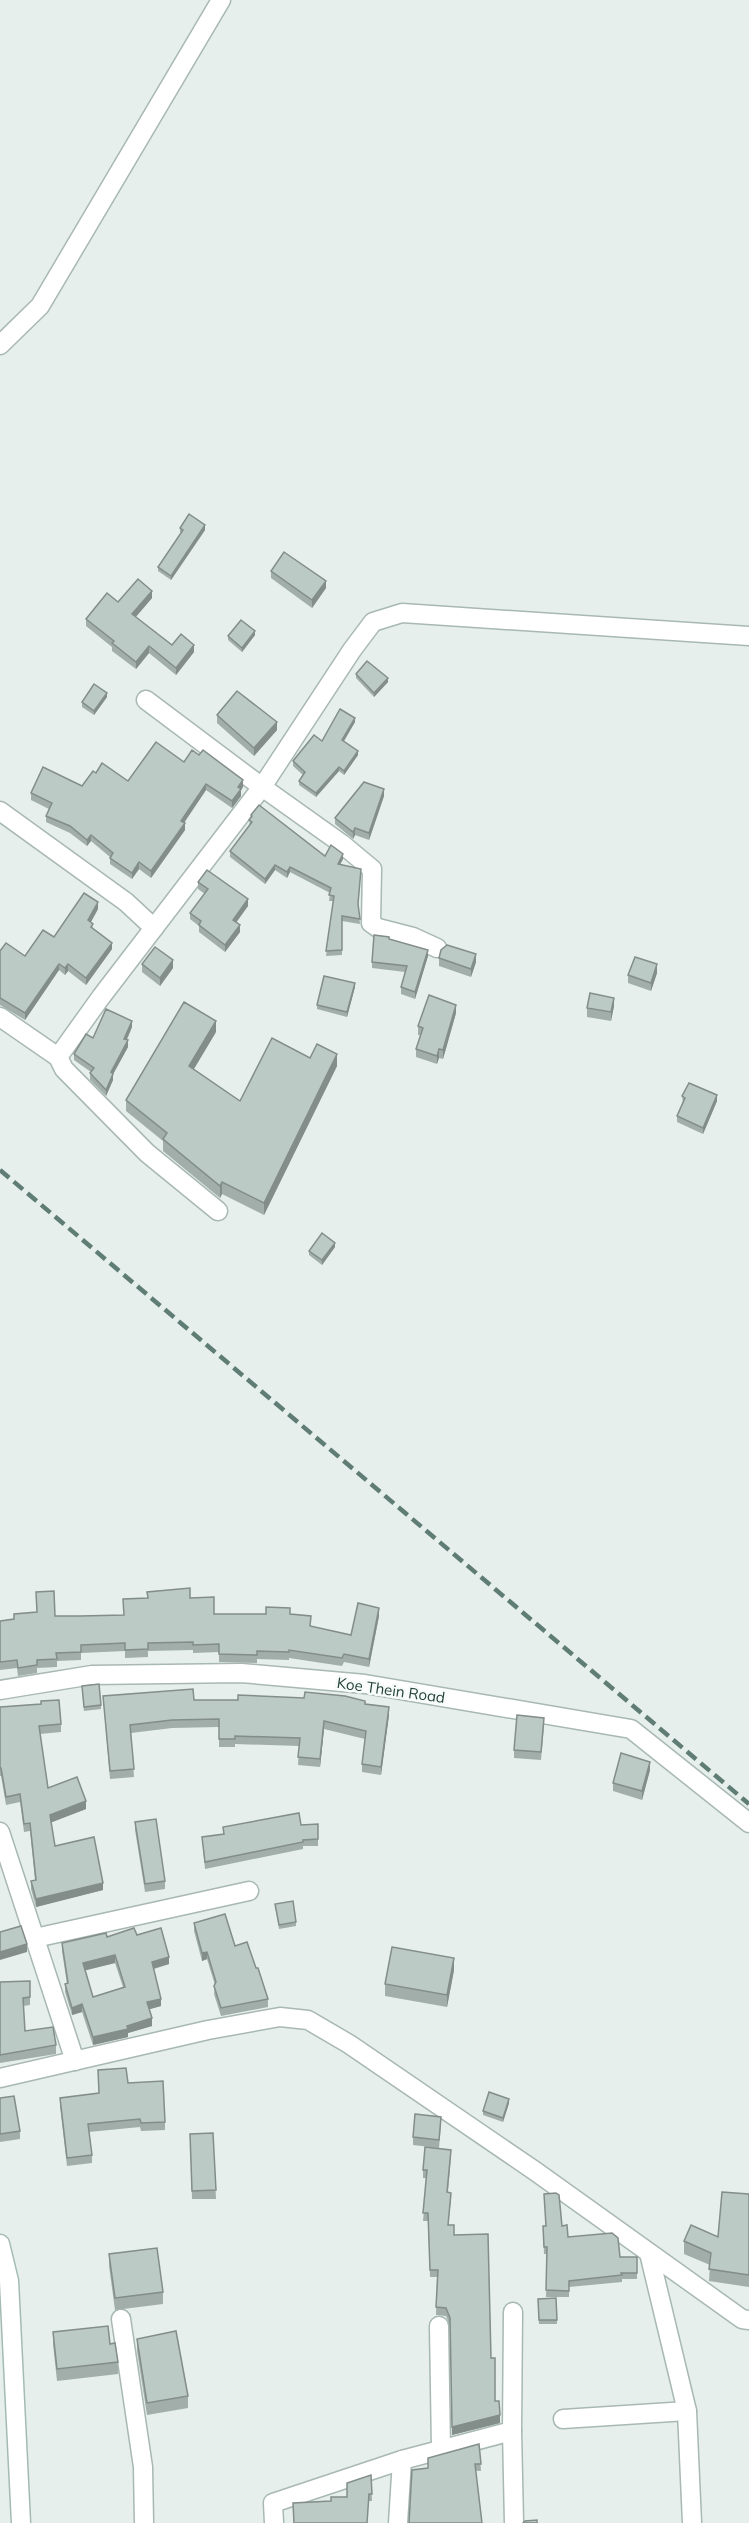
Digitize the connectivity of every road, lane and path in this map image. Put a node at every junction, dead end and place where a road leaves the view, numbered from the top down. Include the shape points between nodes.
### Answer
1 (221, 0) edge
2 (0, 345) edge
3 (749, 636) edge
4 (146, 700) dead end
5 (262, 787) junction
6 (0, 811) edge
7 (154, 928) junction
8 (437, 948) dead end
9 (0, 1017) edge
10 (58, 1058) junction
11 (218, 1211) dead end
12 (0, 1690) edge
13 (749, 1823) edge
14 (0, 1832) edge
15 (249, 1891) dead end
16 (35, 1938) junction
17 (75, 2061) junction
18 (0, 2078) edge
19 (0, 2244) edge
20 (649, 2253) junction
21 (513, 2312) dead end
22 (121, 2319) dead end
23 (749, 2320) edge
24 (440, 2326) dead end
25 (687, 2411) junction
26 (562, 2419) dead end
27 (512, 2431) junction
28 (441, 2449) junction
29 (402, 2460) junction
30 (21, 2523) edge
31 (144, 2523) edge
32 (274, 2523) edge
33 (398, 2523) edge
34 (514, 2523) edge
35 (692, 2523) edge

1 - 2 street via 40,306
3 - 5 street via 402,614 373,622
4 - 5 street
5 - 7 street
5 - 8 street via 372,870 371,923
6 - 7 street via 126,902
7 - 10 street
9 - 10 street
10 - 11 street via 64,1069 147,1153
12 - 13 street, Koe Thein Road via 92,1675 241,1673 365,1684 631,1730
14 - 16 street
15 - 16 street
16 - 17 street
17 - 18 street
17 - 20 street via 280,2017 308,2020 535,2170
19 - 30 street via 9,2281
20 - 23 street via 742,2319
20 - 25 street
21 - 27 street
22 - 31 street via 143,2468
24 - 28 street
25 - 26 street
25 - 35 street
27 - 28 street
27 - 34 street
28 - 29 street
29 - 32 street via 273,2503
29 - 33 street

